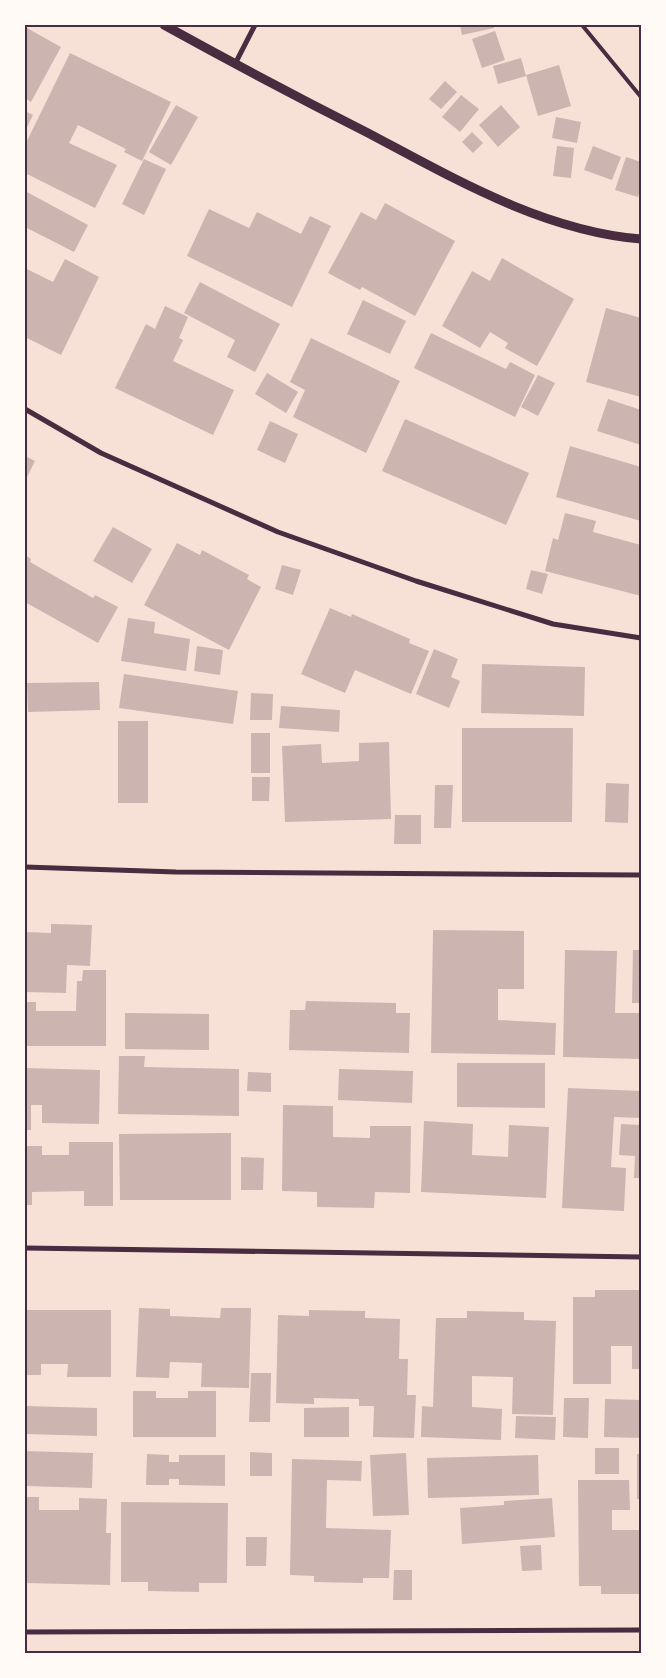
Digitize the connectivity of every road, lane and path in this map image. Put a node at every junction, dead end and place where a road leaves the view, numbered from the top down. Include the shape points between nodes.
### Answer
1 (164, 25) edge
2 (255, 25) edge
3 (582, 25) edge
4 (235, 64) junction
5 (641, 97) edge
6 (641, 239) edge
7 (25, 409) edge
8 (641, 638) edge
9 (25, 867) edge
10 (641, 875) edge
11 (25, 1248) edge
12 (641, 1257) edge
13 (641, 1630) edge
14 (25, 1632) edge

1 - 4 street
2 - 4 street
3 - 5 lane
4 - 6 street via 499,200 579,230
7 - 8 street via 101,453 278,532 416,581 553,624
9 - 10 street via 176,872
11 - 12 street
13 - 14 street

